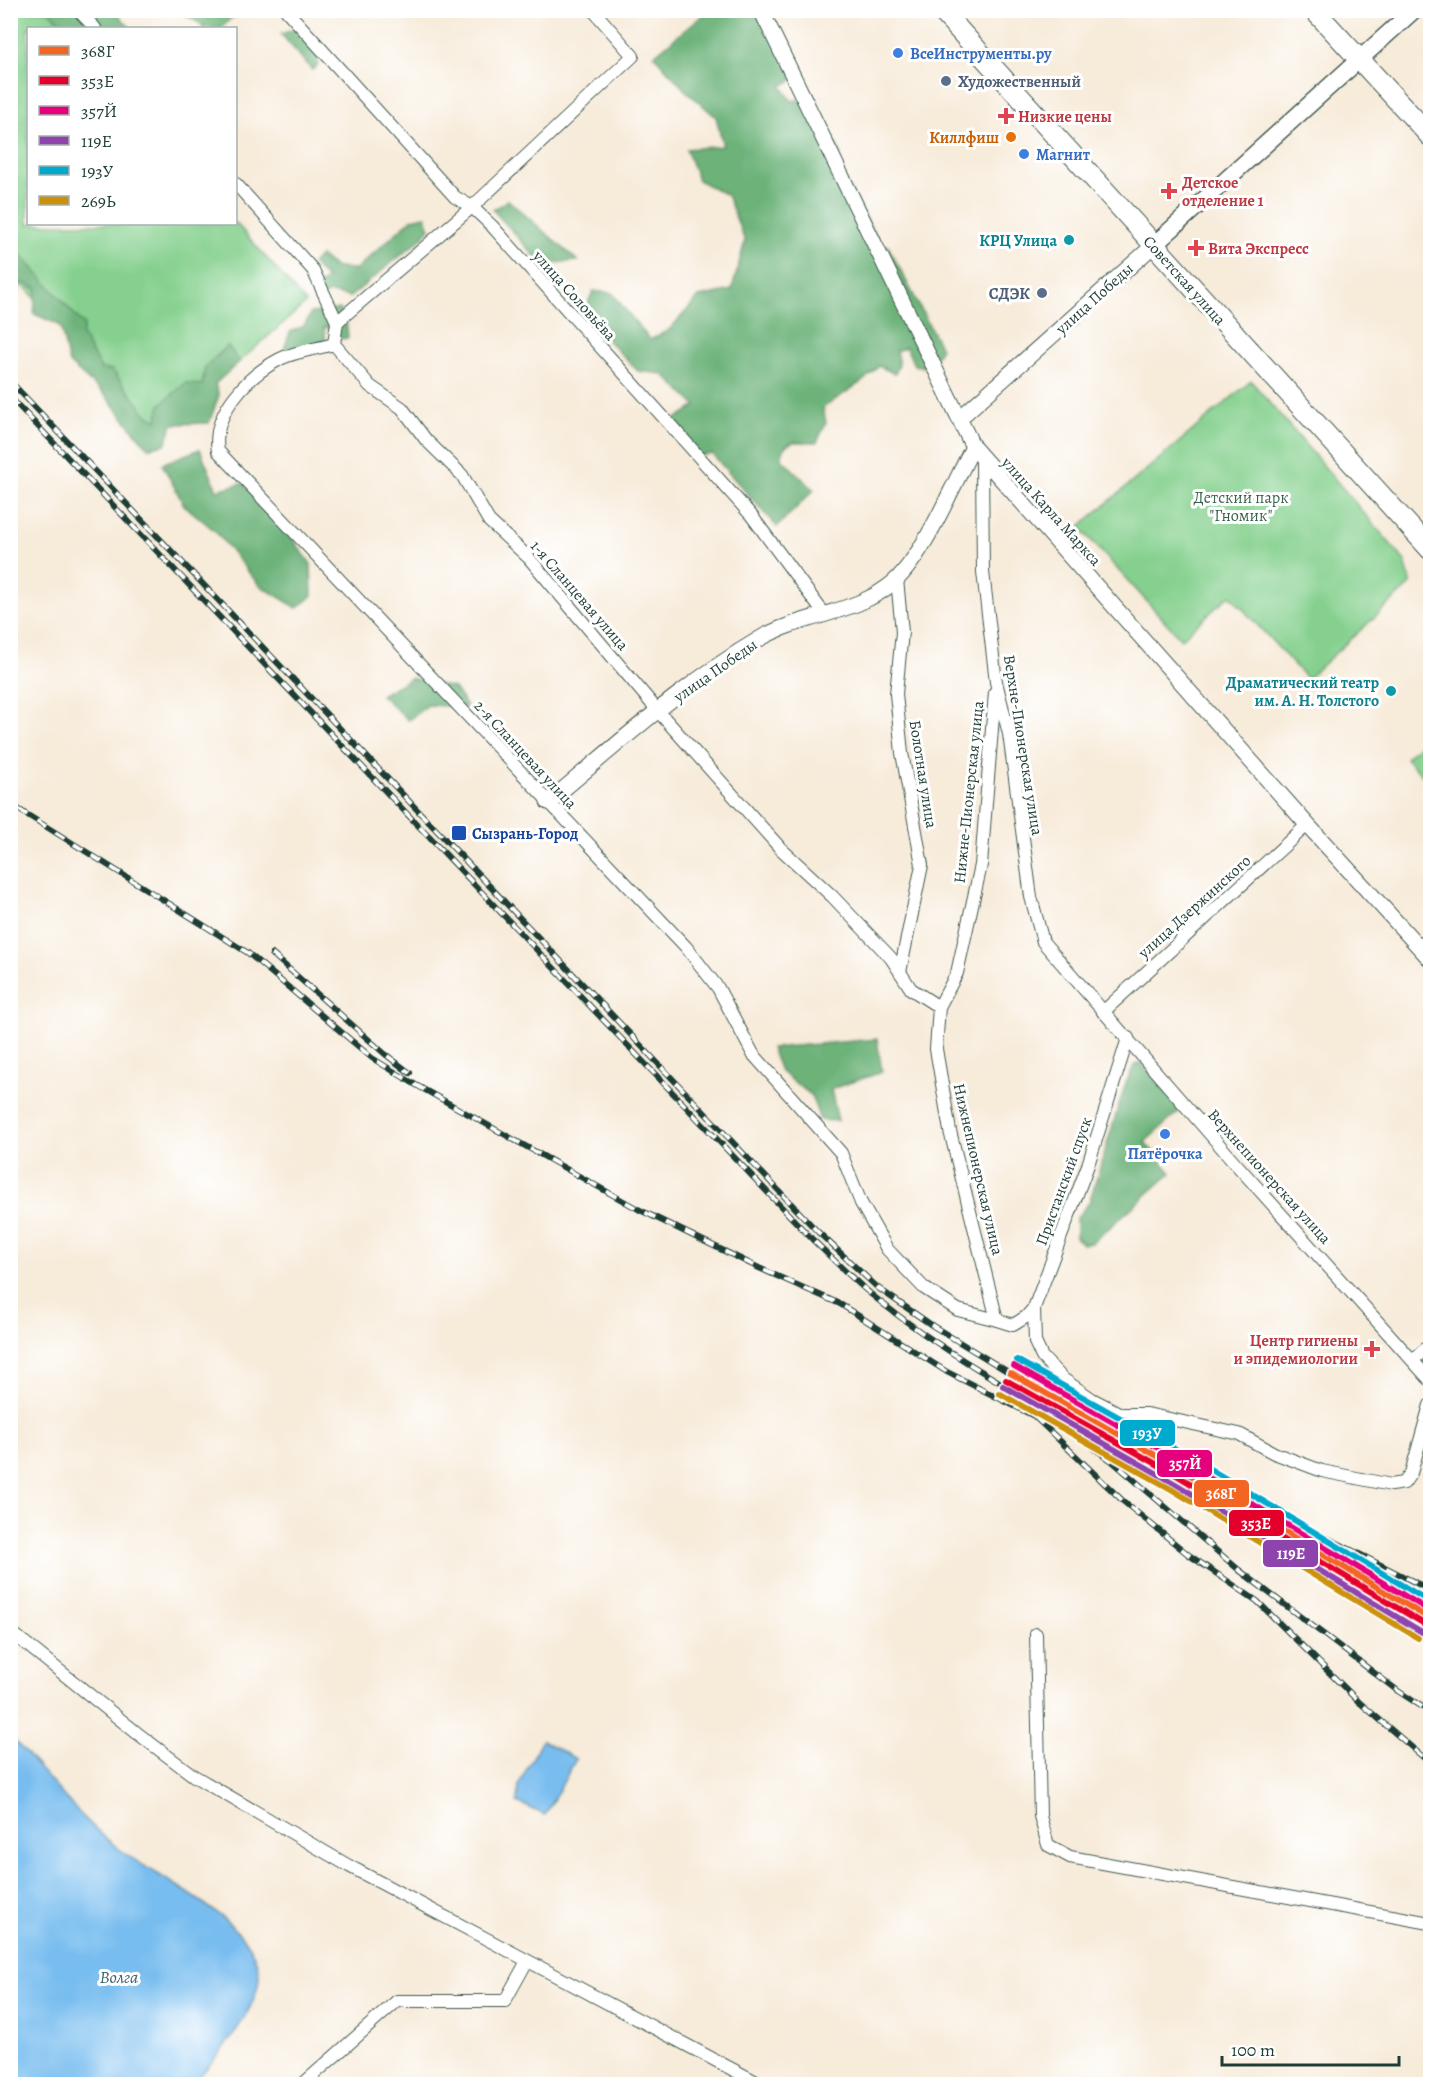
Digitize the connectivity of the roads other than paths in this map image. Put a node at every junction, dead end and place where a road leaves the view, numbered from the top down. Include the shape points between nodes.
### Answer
1 (78, 10) edge
2 (286, 10) edge
3 (593, 10) edge
4 (761, 10) edge
5 (941, 10) edge
6 (1314, 10) edge
7 (1414, 10) edge
8 (93, 27) edge
9 (1361, 61) junction
10 (1431, 136) edge
11 (237, 185) edge
12 (472, 207) junction
13 (1154, 245) junction
14 (337, 322) junction
15 (334, 344) junction
16 (960, 417) junction
17 (973, 447) junction
18 (982, 460) junction
19 (1431, 549) edge
20 (897, 579) junction
21 (825, 615) junction
22 (996, 682) junction
23 (658, 711) junction
24 (548, 802) junction
25 (1307, 825) junction
26 (1431, 959) edge
27 (900, 972) junction
28 (939, 1007) junction
29 (1103, 1012) junction
30 (1128, 1038) junction
31 (1034, 1308) junction
32 (997, 1320) junction
33 (1431, 1345) edge
34 (1414, 1359) junction
35 (1431, 1380) edge
36 (1431, 1406) edge
37 (10, 1631) edge
38 (1036, 1634) dead end
39 (1431, 1923) edge
40 (527, 1961) junction
41 (303, 2085) edge
42 (760, 2085) edge

1 - 8 street
2 - 12 street, улица Соловьёва via 455,197
3 - 12 street via 633,56
4 - 16 street, улица Карла Маркса
5 - 13 main road, Советская улица
6 - 9 main road
7 - 9 main road, улица Победы
9 - 10 main road
9 - 13 main road, улица Победы
11 - 14 street via 313,270
12 - 14 street
12 - 21 street, улица Соловьёва via 751,515
13 - 16 street, улица Победы
13 - 19 main road, Советская улица
14 - 15 street
15 - 23 street, 1-я Сланцевая улица via 370,386 402,408 426,440 462,475 489,521 528,557
15 - 24 street, 2-я Сланцевая улица via 281,358 252,377 228,408 216,437 218,451
16 - 17 street, улица Карла Маркса
17 - 18 street, улица Карла Маркса
17 - 20 street, улица Победы via 922,544
18 - 22 street, Верхне-Пионерская улица via 983,573
18 - 25 street, улица Карла Маркса
20 - 21 street, улица Победы via 878,594
20 - 27 street, Болотная улица via 902,632 896,694 922,865
21 - 23 street, улица Победы via 763,636
22 - 28 street, Нижне-Пионерская улица via 981,865 957,973
22 - 29 street, Верхне-Пионерская улица via 1009,735 1031,897 1043,942
23 - 24 street, улица Победы
23 - 27 street, 1-я Сланцевая улица via 781,849 832,896
24 - 32 street, 2-я Сланцевая улица via 686,947 712,980 753,1054 841,1154 861,1203 887,1249 924,1288 958,1310
25 - 26 street, улица Карла Маркса
25 - 29 street, улица Дзержинского
27 - 28 street, 1-я Сланцевая улица via 910,989
28 - 32 street, Нижнепионерская улица via 936,1049 950,1131
29 - 30 street, Верхнепионерская улица
30 - 31 street, Пристанский спуск via 1088,1164
30 - 34 street, Верхнепионерская улица via 1268,1200
31 - 32 street via 1013,1325
31 - 36 street via 1035,1342 1042,1357 1063,1379 1092,1399 1121,1414 1147,1414 1239,1434 1322,1472 1391,1485 1404,1483 1412,1473
33 - 34 street
34 - 35 street, Верхнепионерская улица
37 - 40 street via 194,1776 349,1866
38 - 39 street via 1040,1816 1048,1845 1070,1857
40 - 41 street via 506,2001 397,2001
40 - 42 street

